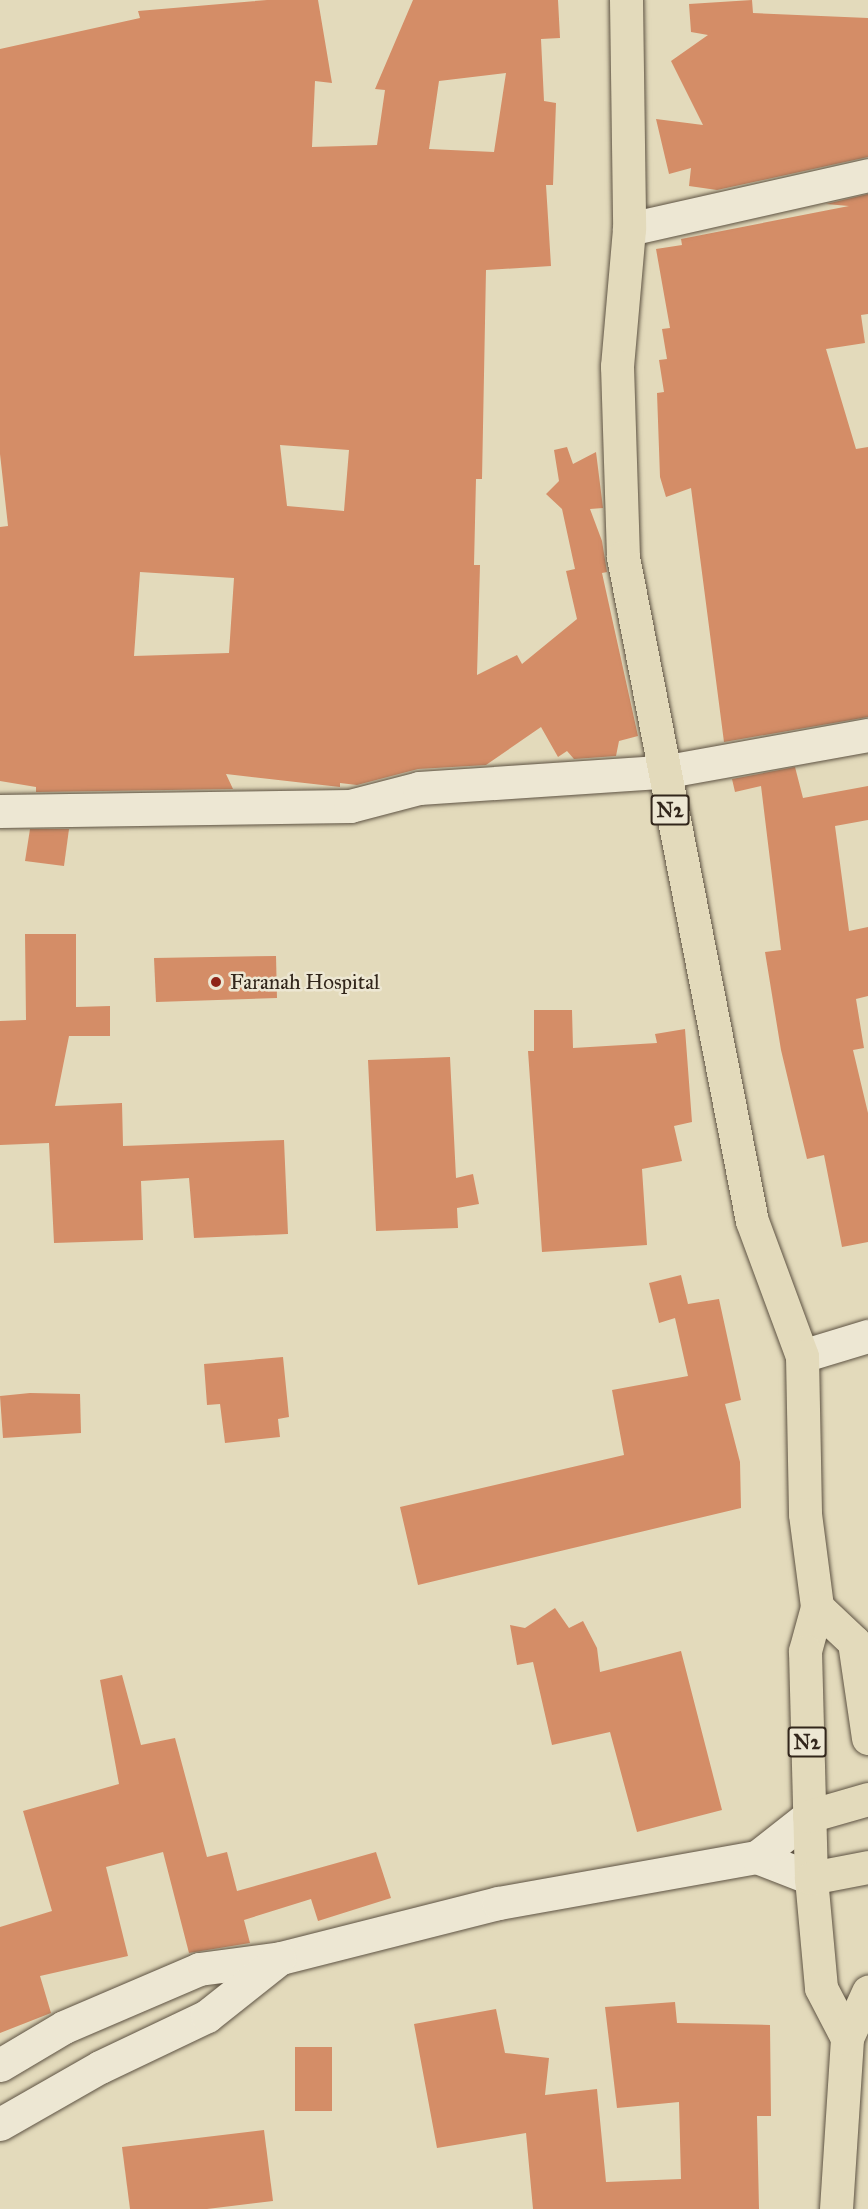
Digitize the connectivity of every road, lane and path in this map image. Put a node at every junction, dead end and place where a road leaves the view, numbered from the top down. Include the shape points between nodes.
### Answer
1 (626, 0) edge
2 (868, 175) edge
3 (629, 229) junction
4 (868, 735) edge
5 (662, 772) junction
6 (0, 811) edge
7 (868, 1336) edge
8 (802, 1356) junction
9 (818, 1607) junction
10 (861, 1649) edge
11 (868, 1737) edge
12 (868, 1800) edge
13 (809, 1816) junction
14 (757, 1857) junction
15 (868, 1867) edge
16 (811, 1878) junction
17 (281, 1958) junction
18 (868, 1992) edge
19 (847, 2038) junction
20 (0, 2065) edge
21 (0, 2124) edge
22 (836, 2209) edge

1 - 3 main road, N2
2 - 3 main road
3 - 5 main road, N2 via 617,366 623,557
4 - 5 main road
5 - 6 main road via 419,788 350,806
5 - 8 main road, N2 via 752,1221
7 - 8 main road
8 - 9 main road, N2 via 805,1514
9 - 10 main road
9 - 13 main road, N2 via 805,1650
10 - 11 main road
12 - 13 main road
13 - 14 main road
13 - 16 main road, N2
14 - 16 main road
14 - 17 main road via 498,1903
15 - 16 main road
16 - 19 main road, N2 via 821,1988
17 - 20 main road via 199,1969 64,2027
17 - 21 main road via 207,2016 100,2067
18 - 19 main road
19 - 22 main road

